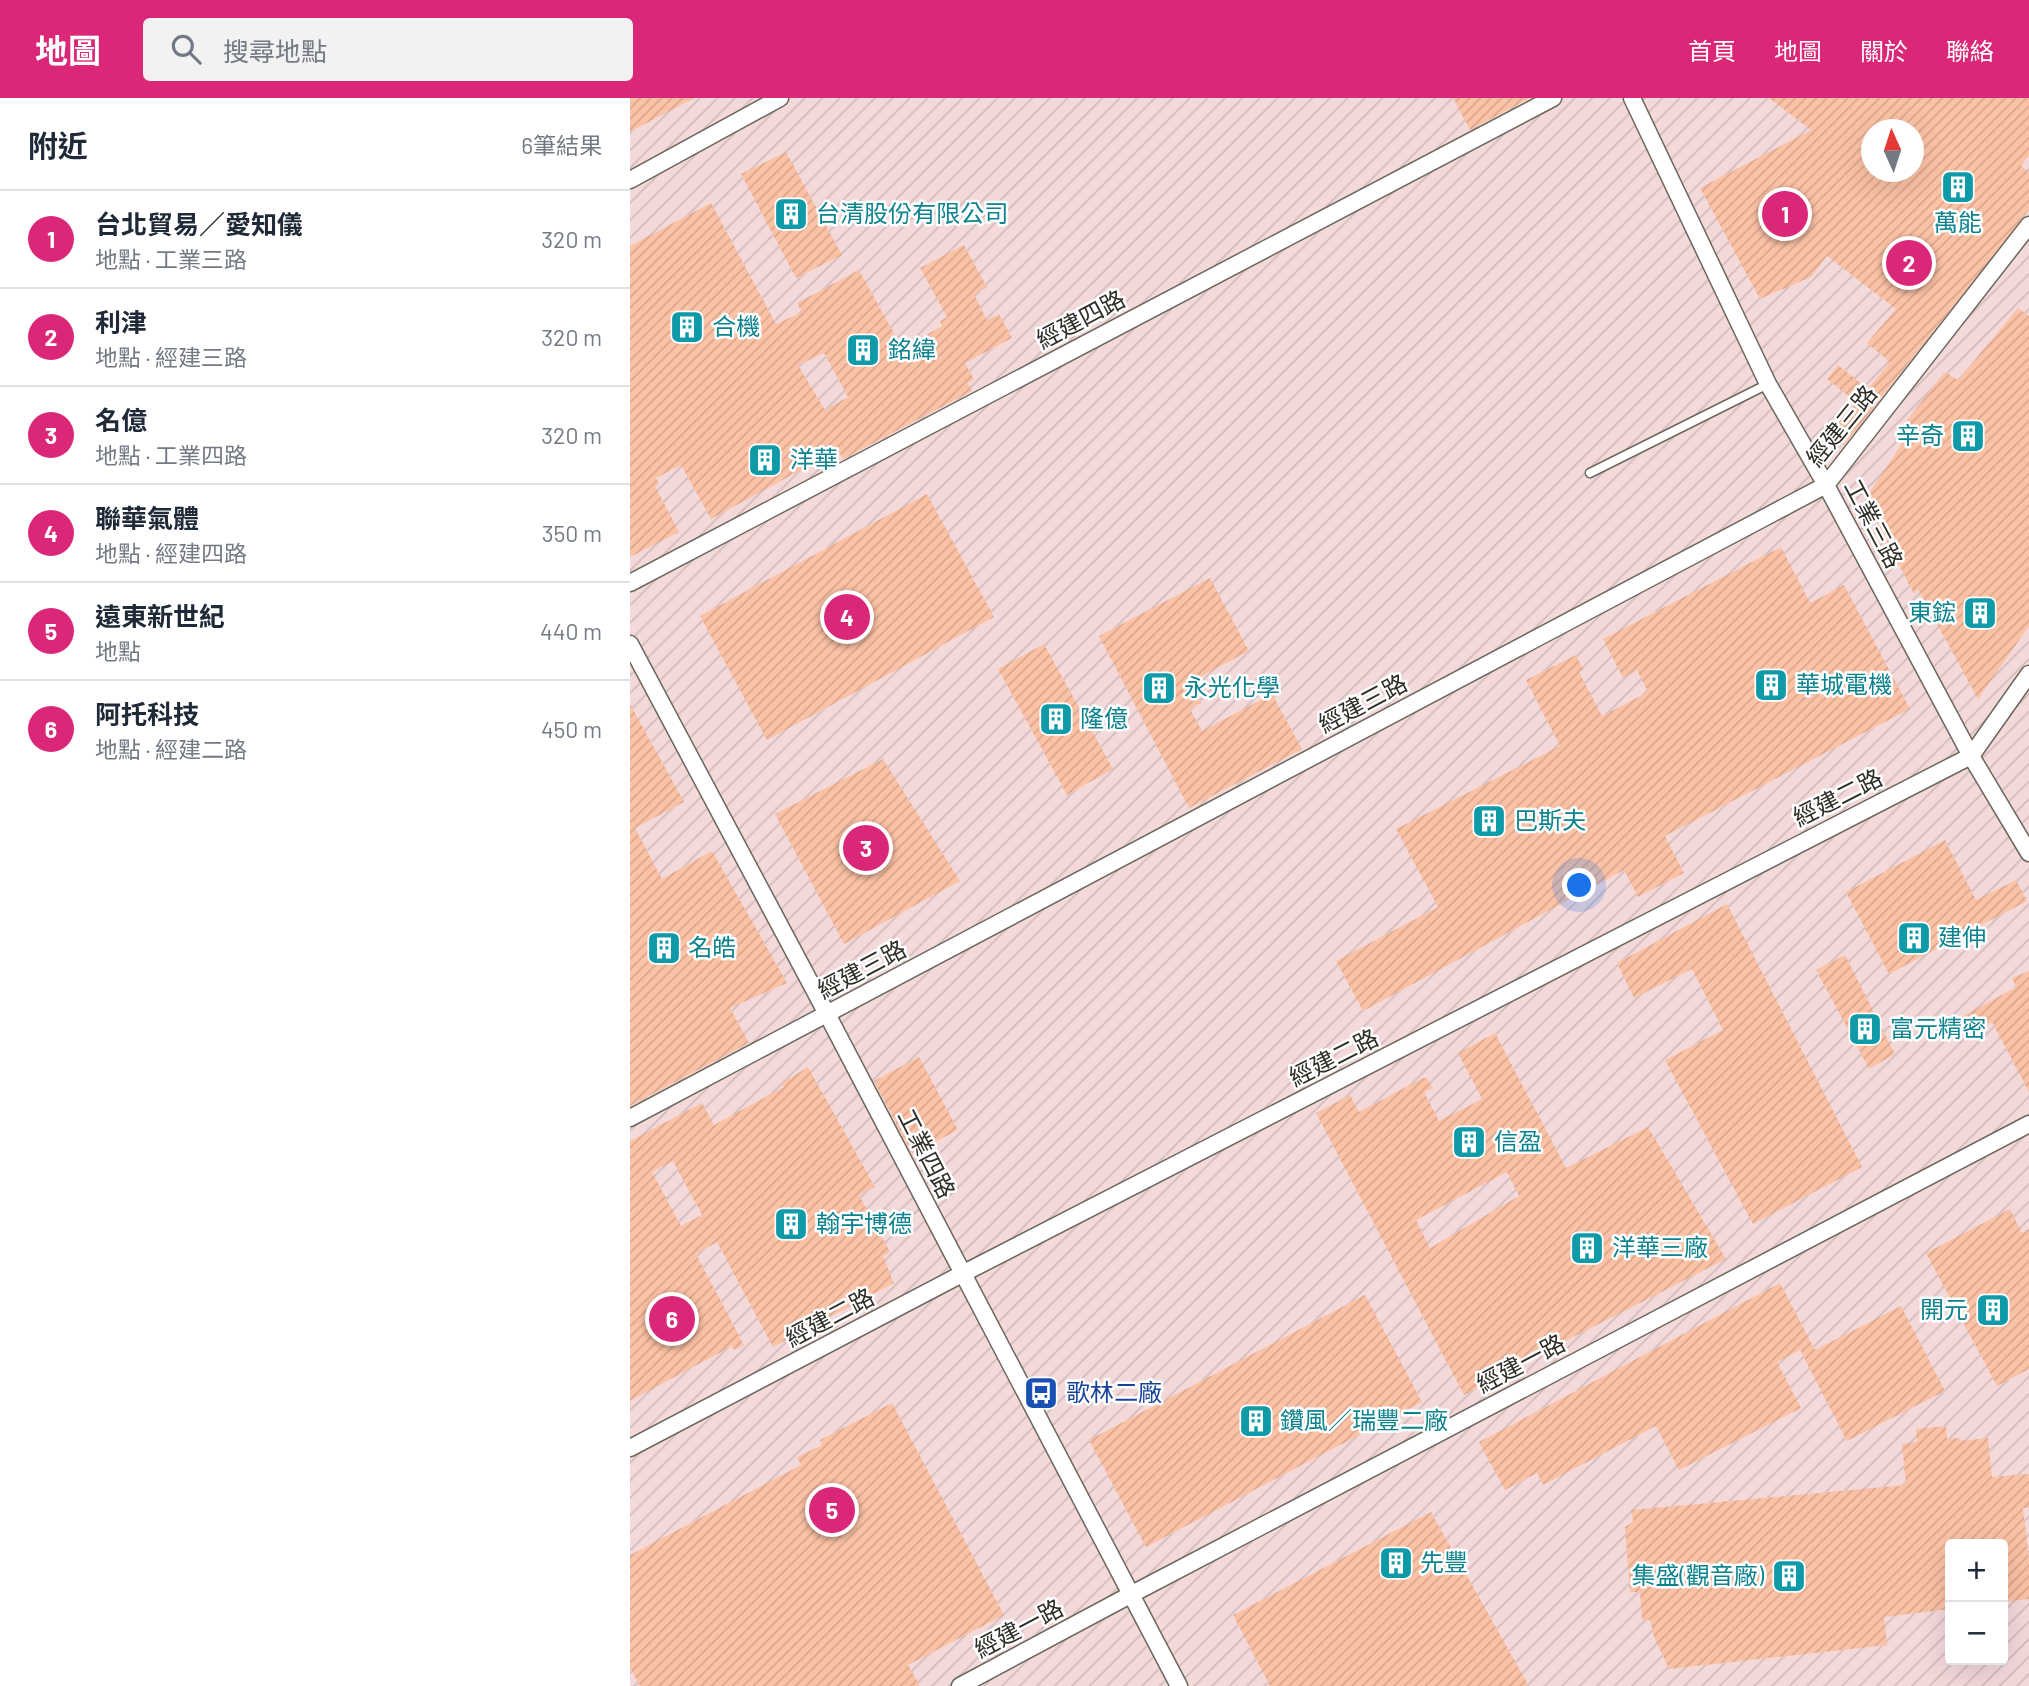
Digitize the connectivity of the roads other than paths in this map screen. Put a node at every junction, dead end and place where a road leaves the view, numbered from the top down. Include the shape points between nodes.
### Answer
1 (780, 98) edge
2 (1553, 98) edge
3 (1632, 98) edge
4 (630, 180) edge
5 (2029, 225) edge
6 (1768, 384) junction
7 (1590, 473) dead end
8 (1826, 485) junction
9 (630, 583) edge
10 (630, 644) edge
11 (2029, 674) edge
12 (1970, 756) junction
13 (2029, 853) edge
14 (827, 1014) junction
15 (630, 1118) edge
16 (2029, 1124) edge
17 (962, 1274) junction
18 (630, 1448) edge
19 (1132, 1594) junction
20 (960, 1686) edge
21 (1179, 1686) edge

1 - 4 street
2 - 9 street, 經建四路
3 - 6 street, 工業三路
5 - 8 street, 經建三路
6 - 7 lane
6 - 8 street, 工業三路
8 - 12 street, 工業三路
8 - 14 street, 經建三路
10 - 14 street, 工業四路
11 - 12 street, 經建二路
12 - 13 street, 工業三路
12 - 17 street, 經建二路
14 - 15 street, 經建三路
14 - 17 street, 工業四路
16 - 19 street, 經建一路
17 - 18 street, 經建二路
17 - 19 street, 工業四路
19 - 20 street, 經建一路
19 - 21 street, 工業四路

